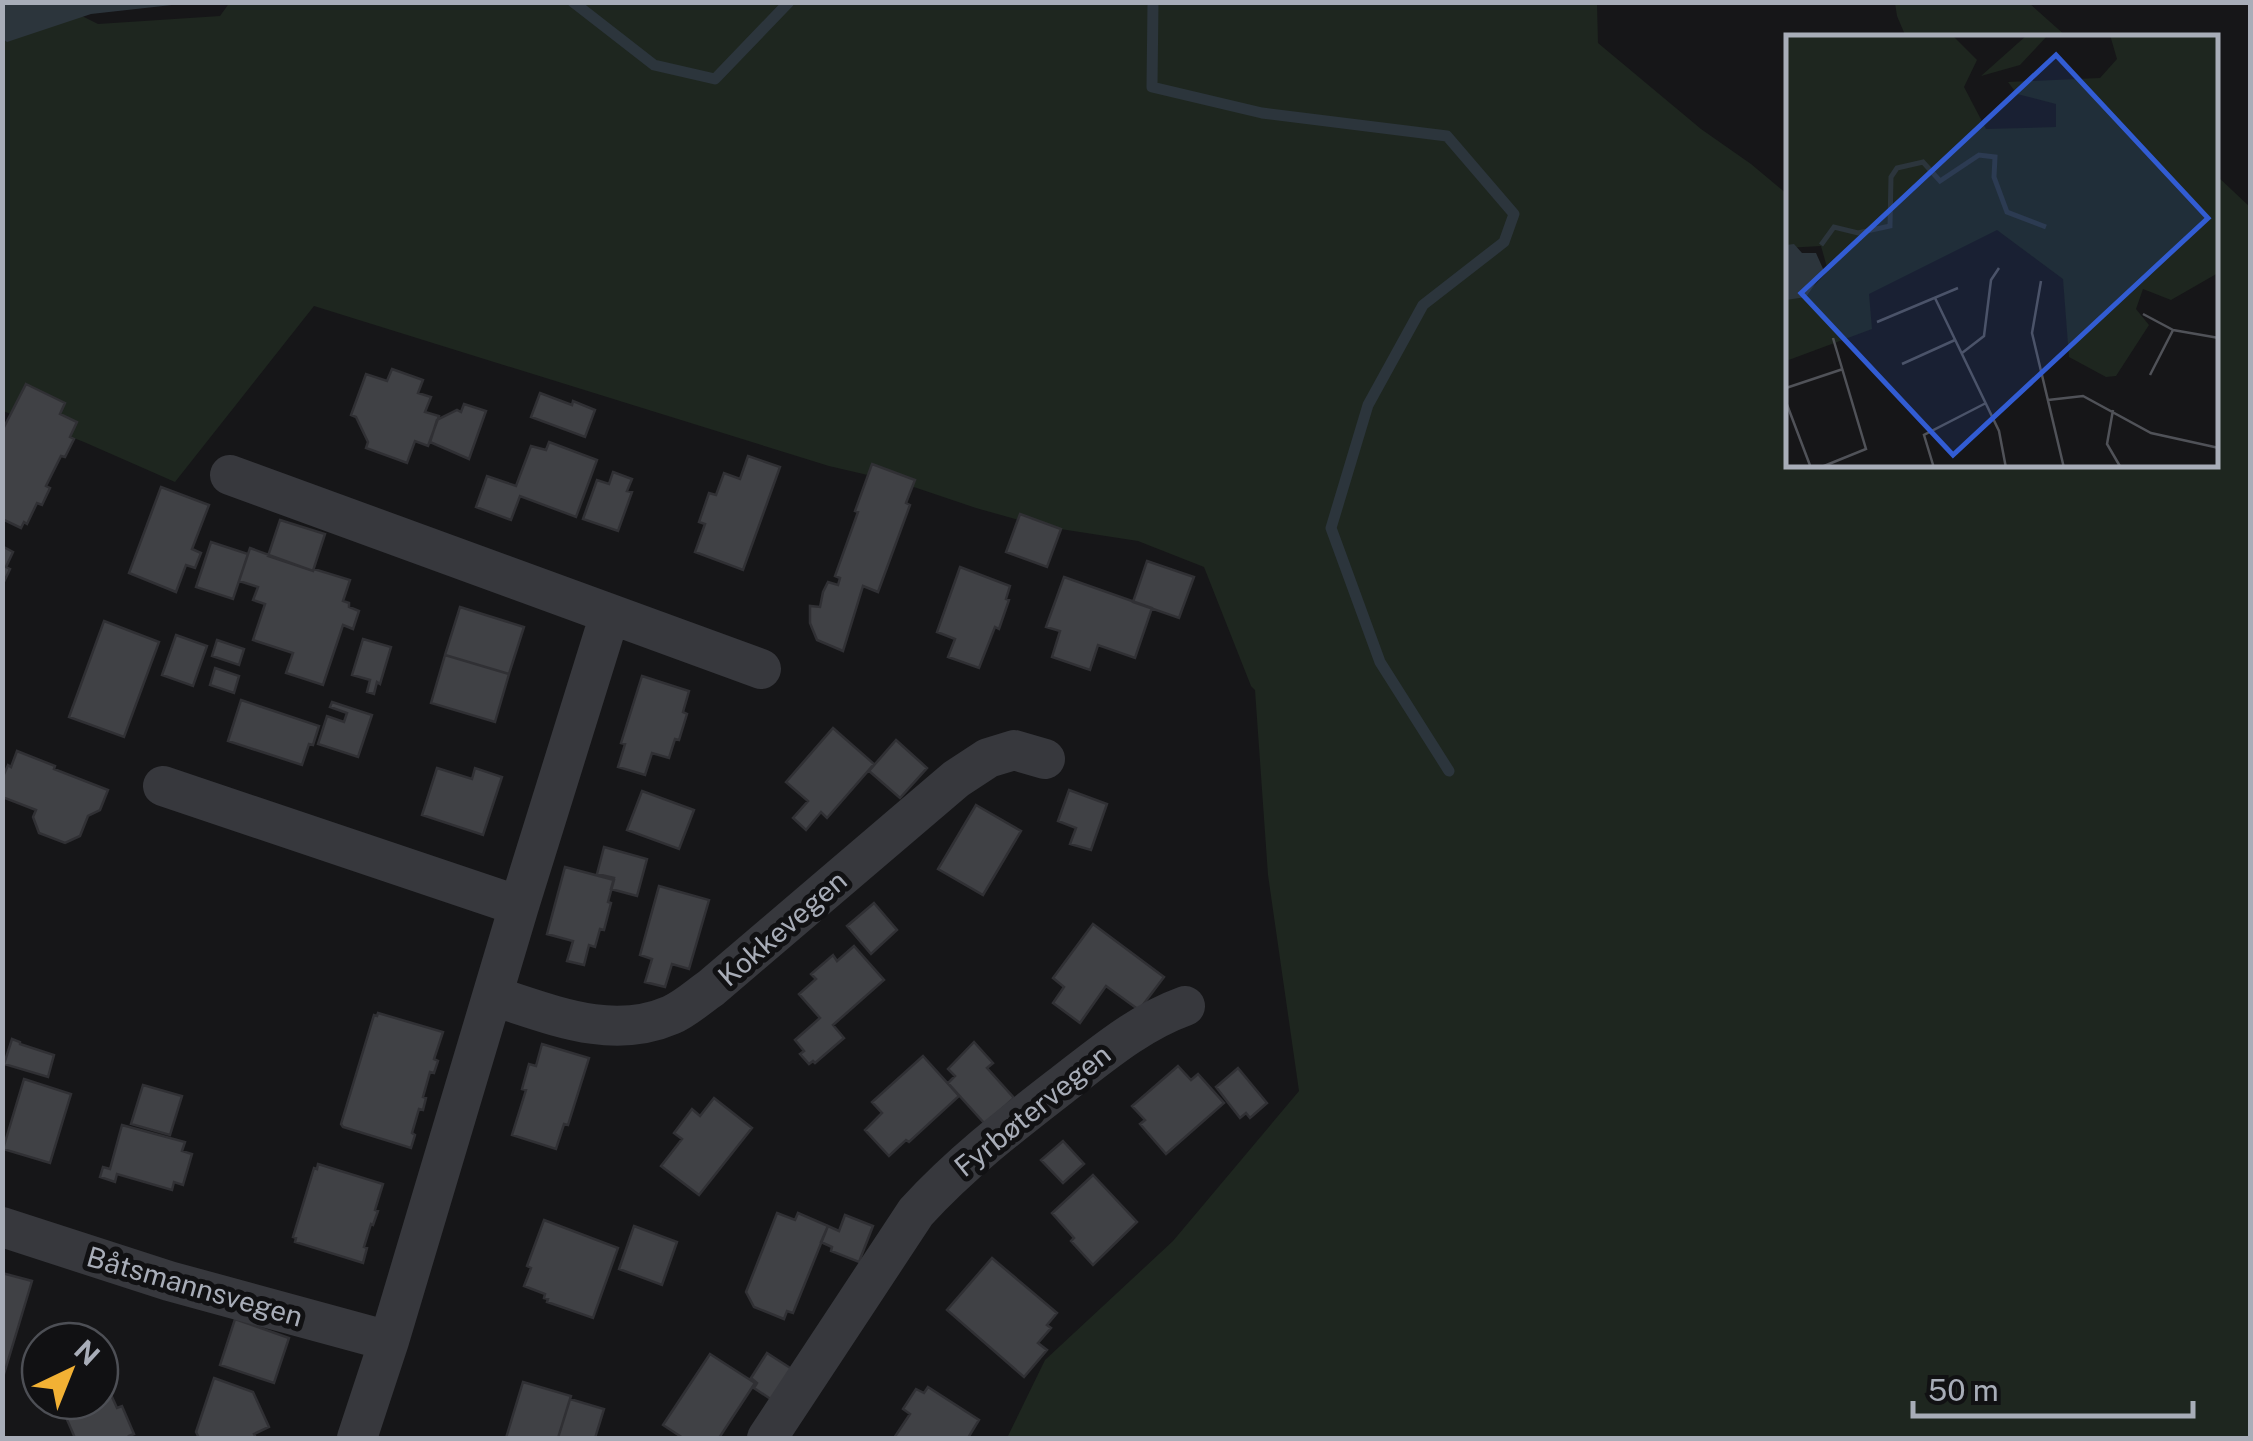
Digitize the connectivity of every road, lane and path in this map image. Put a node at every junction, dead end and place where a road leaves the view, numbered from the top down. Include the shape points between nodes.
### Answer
1 (230, 475) dead end
2 (610, 614) junction
3 (761, 668) dead end
4 (1044, 759) dead end
5 (162, 786) dead end
6 (519, 906) junction
7 (493, 996) junction
8 (1185, 1006) dead end
9 (2, 1227) edge
10 (389, 1341) junction
11 (356, 1438) edge
12 (766, 1438) edge

1 - 2 street
2 - 3 street
2 - 6 street
4 - 7 street, Kokkevegen via 1014,750 956,778 674,1014 605,1027
5 - 6 street
6 - 7 street
7 - 10 street
8 - 12 street, Fyrbøtervegen via 1126,1036 945,1181 916,1212
9 - 10 street, Båtsmannsvegen
10 - 11 street

